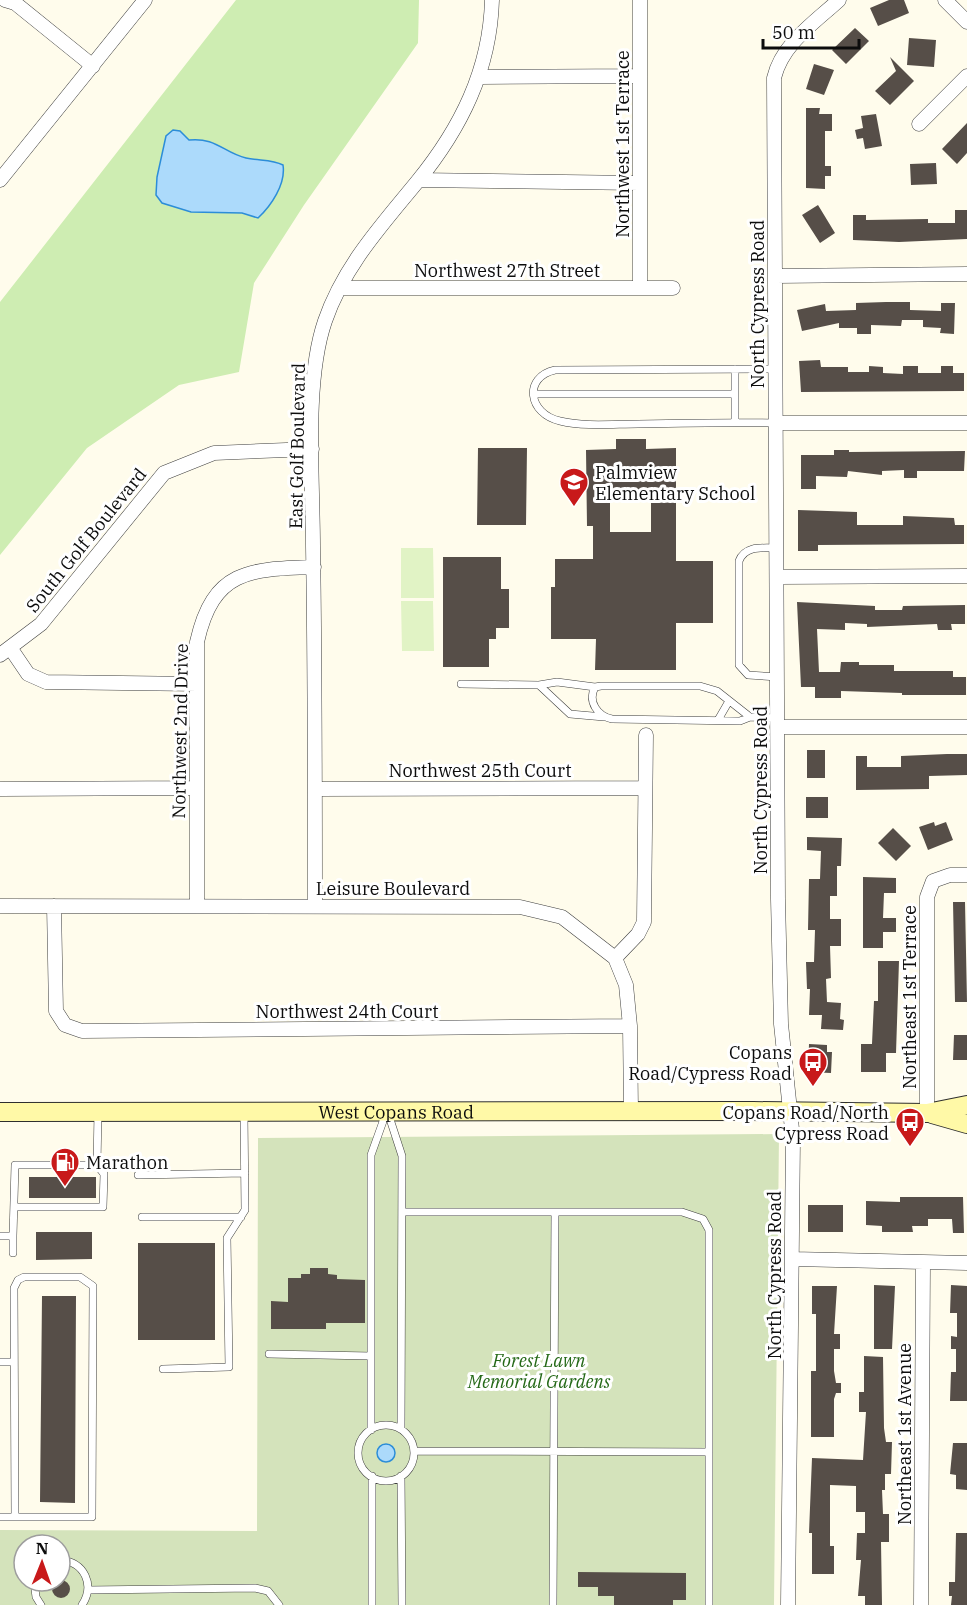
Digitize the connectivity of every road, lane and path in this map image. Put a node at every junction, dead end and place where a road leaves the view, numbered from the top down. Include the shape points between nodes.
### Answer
1 (2, 0) edge
2 (145, 0) edge
3 (492, 0) edge
4 (640, 0) edge
5 (839, 0) edge
6 (945, 0) edge
7 (967, 22) edge
8 (93, 66) junction
9 (640, 76) junction
10 (967, 76) edge
11 (480, 77) junction
12 (919, 124) dead end
13 (0, 180) edge
14 (419, 180) junction
15 (639, 183) junction
16 (967, 274) edge
17 (776, 276) junction
18 (340, 288) junction
19 (640, 288) junction
20 (673, 288) dead end
21 (735, 369) junction
22 (776, 369) junction
23 (534, 394) junction
24 (735, 394) junction
25 (735, 423) junction
26 (776, 423) junction
27 (967, 423) edge
28 (312, 449) junction
29 (778, 548) junction
30 (314, 567) junction
31 (967, 576) edge
32 (778, 577) junction
33 (6, 652) edge
34 (778, 677) junction
35 (197, 684) junction
36 (461, 684) dead end
37 (539, 685) junction
38 (596, 687) junction
39 (729, 701) junction
40 (604, 717) junction
41 (750, 717) junction
42 (718, 720) junction
43 (778, 723) junction
44 (967, 727) edge
45 (646, 735) dead end
46 (197, 788) junction
47 (645, 788) junction
48 (0, 789) edge
49 (315, 789) junction
50 (967, 875) edge
51 (197, 905) junction
52 (0, 906) edge
53 (54, 906) junction
54 (315, 906) junction
55 (615, 958) junction
56 (630, 1026) junction
57 (967, 1105) edge
58 (244, 1111) junction
59 (387, 1111) junction
60 (631, 1111) junction
61 (791, 1111) junction
62 (0, 1112) edge
63 (98, 1112) junction
64 (927, 1113) junction
65 (967, 1124) edge
66 (98, 1165) junction
67 (245, 1173) junction
68 (138, 1175) dead end
69 (14, 1207) junction
70 (402, 1212) junction
71 (555, 1212) junction
72 (142, 1217) dead end
73 (241, 1217) junction
74 (0, 1236) edge
75 (13, 1236) junction
76 (13, 1253) dead end
77 (793, 1259) junction
78 (923, 1263) junction
79 (967, 1263) edge
80 (269, 1354) dead end
81 (371, 1356) junction
82 (0, 1362) edge
83 (14, 1362) junction
84 (163, 1369) dead end
85 (401, 1429) junction
86 (371, 1430) junction
87 (414, 1452) junction
88 (709, 1452) junction
89 (554, 1453) junction
90 (372, 1476) junction
91 (400, 1476) junction
92 (0, 1517) edge
93 (15, 1517) junction
94 (72, 1564) edge
95 (88, 1590) junction
96 (82, 1605) edge
97 (279, 1605) edge
98 (372, 1605) edge
99 (402, 1605) edge
100 (553, 1605) edge
101 (709, 1605) edge
102 (788, 1605) edge
103 (921, 1605) edge

1 - 8 street via 15,3
2 - 8 street
3 - 11 street, East Golf Boulevard via 491,29
4 - 9 street, Northwest 1st Terrace
5 - 17 street, North Cypress Road via 785,51 776,70
6 - 7 street
8 - 13 street
9 - 11 street
9 - 15 street, Northwest 1st Terrace
10 - 12 street
11 - 14 street, East Golf Boulevard via 455,129
14 - 15 street
14 - 18 street, East Golf Boulevard via 369,238
15 - 19 street, Northwest 1st Terrace
16 - 17 street
17 - 22 street, North Cypress Road
18 - 19 street, Northwest 27th Street
18 - 28 street, East Golf Boulevard via 325,322 315,364
19 - 20 street, Northwest 27th Street
21 - 22 lane
21 - 23 lane via 555,370 539,379
21 - 24 lane
22 - 26 street, North Cypress Road
23 - 24 lane
23 - 25 lane via 539,411 561,421
24 - 25 lane
25 - 26 lane
26 - 27 street
26 - 29 street, North Cypress Road
28 - 30 street, East Golf Boulevard
28 - 33 street, South Golf Boulevard via 214,453 164,473 41,624
29 - 32 street, North Cypress Road
29 - 34 lane via 758,548 742,554 739,561 739,665 748,675
30 - 35 street, Northwest 2nd Drive via 266,568 244,574 222,589 203,615 197,642
30 - 49 street, East Golf Boulevard
31 - 32 street
32 - 34 street, North Cypress Road
33 - 35 street via 28,674 46,682
34 - 43 street, North Cypress Road
35 - 46 street, Northwest 2nd Drive
36 - 37 lane
37 - 38 lane via 557,682
37 - 40 lane via 576,717
38 - 39 lane via 700,686 717,691
38 - 40 lane via 593,702
39 - 41 lane
39 - 42 lane
40 - 42 lane
41 - 42 lane via 740,721
41 - 43 lane
43 - 44 street
43 - 61 street, North Cypress Road via 781,1024
45 - 47 street
46 - 48 street
46 - 51 street, Northwest 2nd Drive
47 - 49 street, Northwest 25th Court
47 - 55 street via 644,922
49 - 54 street, East Golf Boulevard
50 - 64 street, Northeast 1st Terrace via 933,881 927,897
51 - 53 street, Leisure Boulevard
51 - 54 street, Leisure Boulevard
52 - 53 street, Leisure Boulevard
53 - 56 street, Northwest 24th Court via 56,1011 65,1024 81,1031
54 - 55 street, Leisure Boulevard via 520,907 562,917
55 - 56 street via 626,985
56 - 60 street
57 - 64 main road
58 - 59 main road, West Copans Road
58 - 63 main road, West Copans Road
58 - 67 lane
59 - 60 main road, West Copans Road
59 - 70 lane via 402,1156
59 - 81 lane via 370,1155
60 - 61 main road, West Copans Road
61 - 64 main road, West Copans Road
61 - 77 street, North Cypress Road
62 - 63 main road, West Copans Road
63 - 66 lane
64 - 65 main road
66 - 69 lane via 15,1166
66 - 69 lane via 104,1174 103,1207
67 - 68 lane
67 - 73 lane via 245,1210
69 - 75 lane
70 - 71 lane
70 - 85 lane
71 - 88 lane via 682,1212 703,1219 709,1230
71 - 89 lane
72 - 73 lane
73 - 84 lane via 226,1238 229,1366
74 - 75 lane
75 - 76 lane
77 - 78 street
77 - 102 street, North Cypress Road
78 - 79 street
78 - 103 street, Northeast 1st Avenue
80 - 81 lane
81 - 86 lane
82 - 83 lane
83 - 93 lane
83 - 93 lane via 14,1288 18,1280 80,1277 88,1281 93,1286 92,1517
85 - 86 lane via 384,1425
85 - 87 lane via 408,1435
86 - 90 lane via 359,1449 363,1468
87 - 89 lane
87 - 91 lane via 410,1468
88 - 89 lane
88 - 101 lane
89 - 100 lane
90 - 91 lane via 387,1481
90 - 98 lane
91 - 99 lane
92 - 93 lane
94 - 95 lane via 85,1572
95 - 96 lane
95 - 97 lane via 255,1588 268,1591

